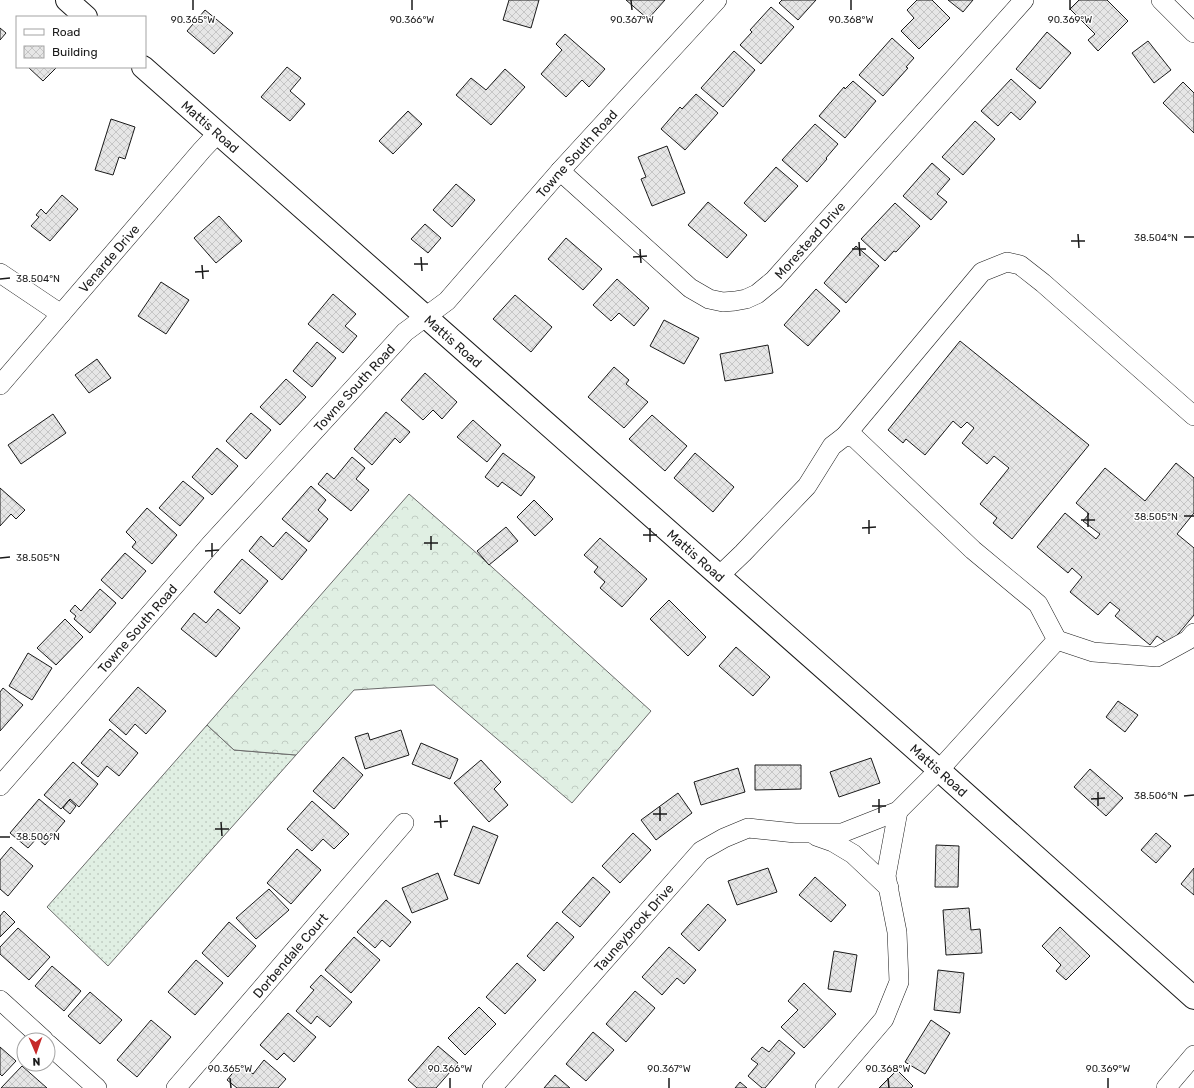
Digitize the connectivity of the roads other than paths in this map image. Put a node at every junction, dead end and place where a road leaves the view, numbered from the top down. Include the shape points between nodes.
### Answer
1 (67, 0) edge
2 (717, 0) edge
3 (1024, 0) edge
4 (1161, 0) edge
5 (85, 16) edge
6 (1194, 33) edge
7 (144, 68) edge
8 (218, 133) junction
9 (560, 171) junction
10 (0, 273) edge
11 (61, 314) junction
12 (426, 318) junction
13 (0, 385) edge
14 (1194, 416) edge
15 (845, 436) junction
16 (718, 576) junction
17 (1194, 633) edge
18 (1057, 640) junction
19 (939, 770) junction
20 (0, 786) edge
21 (898, 811) junction
22 (404, 823) dead end
23 (807, 833) junction
24 (889, 888) junction
25 (1194, 998) edge
26 (0, 1000) edge
27 (35, 1032) edge
28 (56, 1051) edge
29 (1194, 1055) edge
30 (97, 1088) edge
31 (176, 1088) edge
32 (492, 1088) edge
33 (824, 1088) edge
34 (1166, 1088) edge

1 - 5 main road
2 - 9 street, Towne South Road
3 - 9 street, Morestead Drive via 774,280 757,294 746,299 723,302 709,299 690,288
4 - 6 street
7 - 8 main road, Mattis Road
8 - 11 street, Venarde Drive
8 - 12 main road, Mattis Road
9 - 12 street, Towne South Road via 447,301
10 - 11 street
11 - 13 street, Venarde Drive
12 - 16 main road, Mattis Road
12 - 20 street, Towne South Road via 405,332 210,545
14 - 15 street via 1043,283 1020,265 1007,262 982,272
15 - 16 street via 832,446 807,486
15 - 18 street via 854,438 973,550 1038,604
16 - 19 main road, Mattis Road
17 - 18 street via 1188,640 1157,657 1093,652
18 - 19 street, Tauneybrook Drive
19 - 21 street, Tauneybrook Drive
19 - 25 main road, Mattis Road
21 - 23 street, Tauneybrook Drive via 842,833
21 - 24 street via 886,876
22 - 31 street, Dorbendale Court
23 - 24 street, Tauneybrook Drive via 833,842 853,854
23 - 32 street, Tauneybrook Drive via 748,828 701,851
24 - 33 street via 896,932 899,982 884,1020
26 - 27 street
28 - 30 street
29 - 34 street

